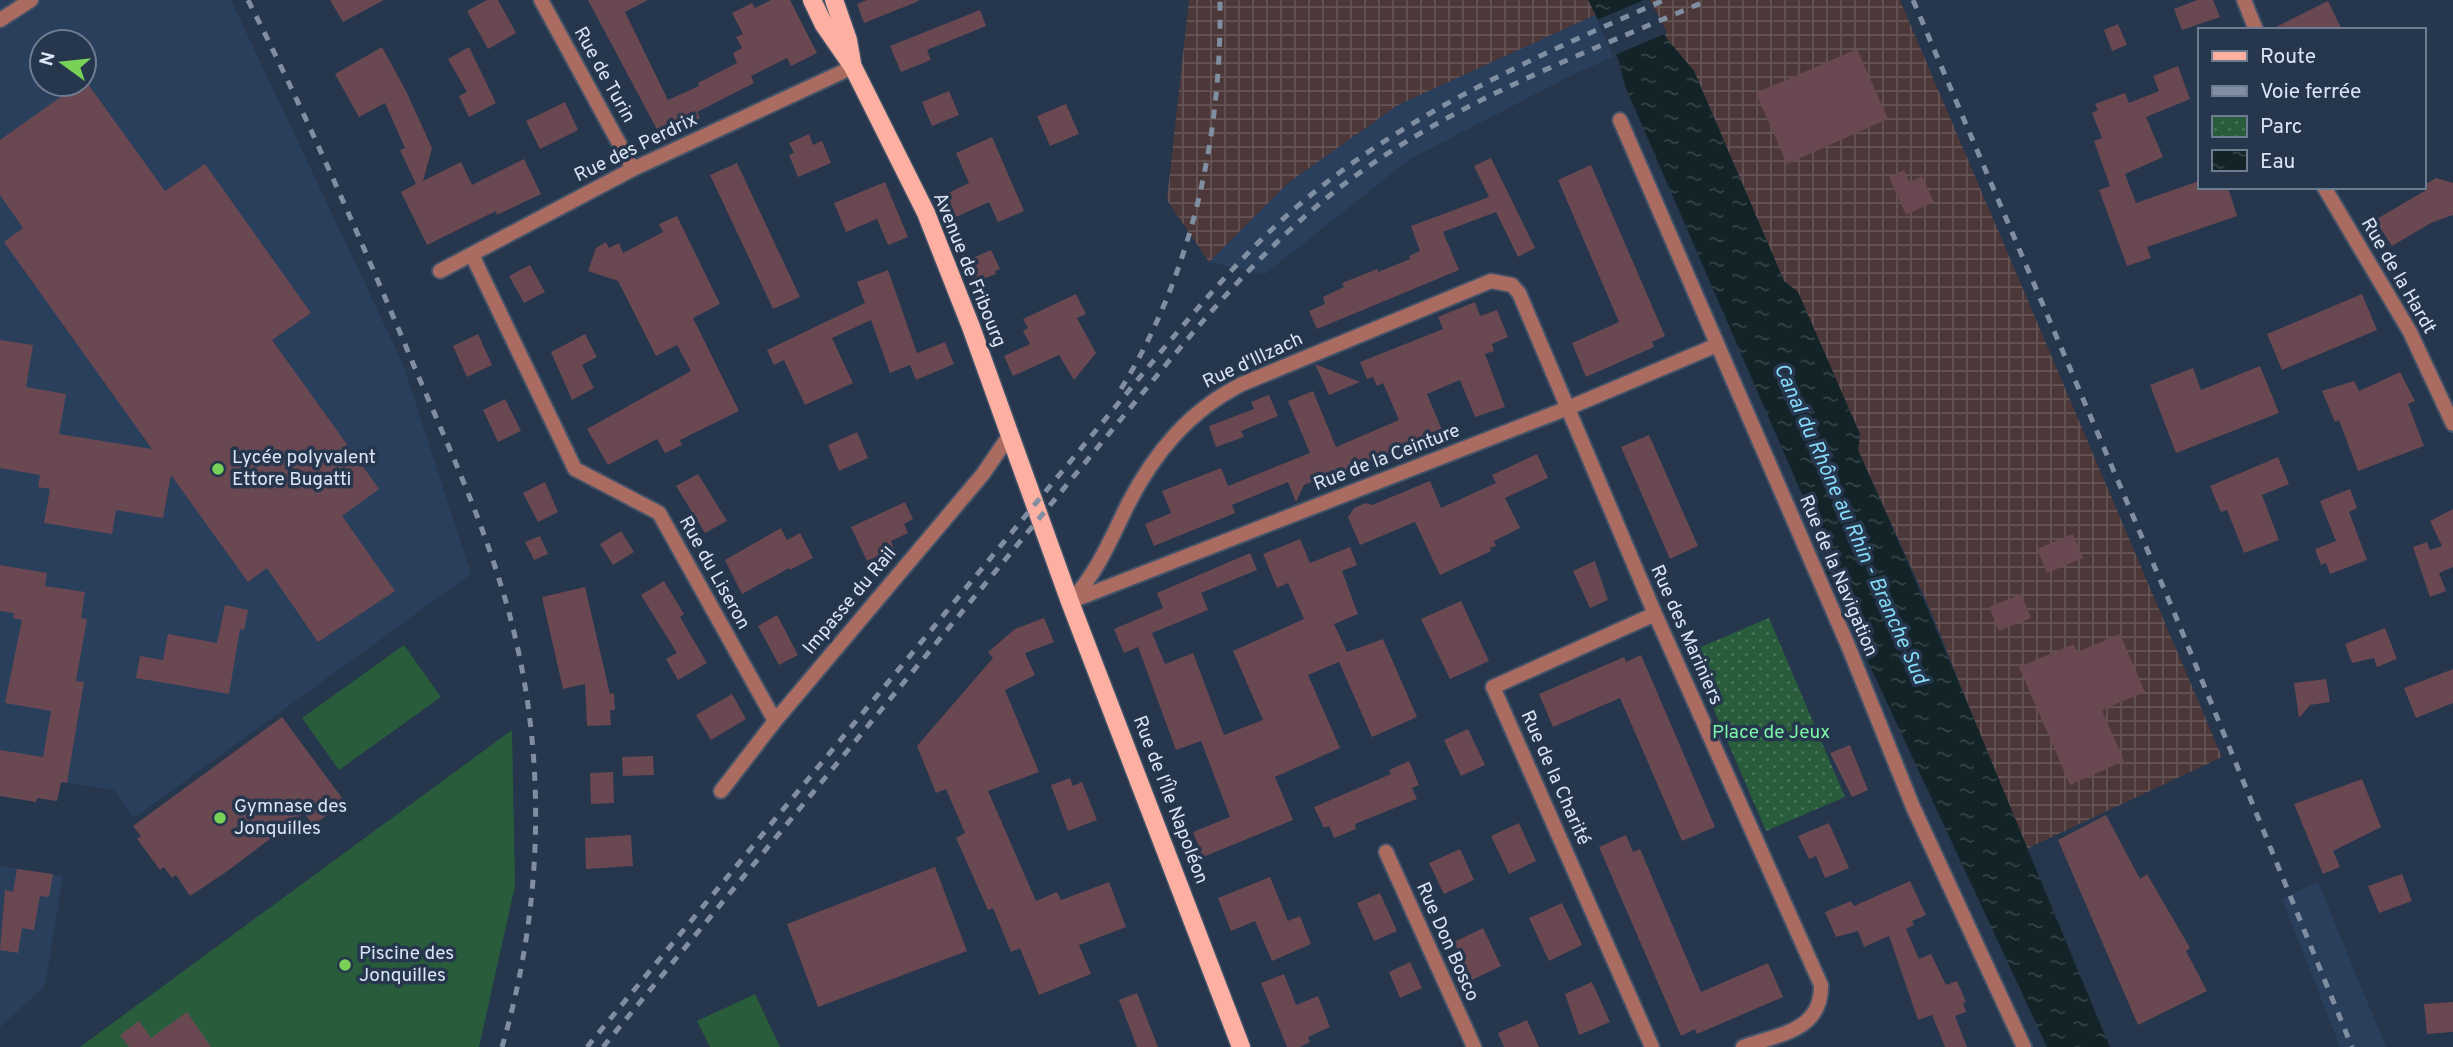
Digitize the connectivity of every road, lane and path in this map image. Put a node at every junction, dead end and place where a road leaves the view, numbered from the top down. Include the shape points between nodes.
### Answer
1 (31, 0) edge
2 (541, 0) edge
3 (812, 0) edge
4 (834, 0) edge
5 (2244, 0) edge
6 (0, 20) edge
7 (2255, 28) edge
8 (853, 66) junction
9 (1620, 120) dead end
10 (633, 169) junction
11 (2325, 189) edge
12 (472, 255) junction
13 (440, 271) dead end
14 (1503, 282) joint
15 (1717, 345) junction
16 (1568, 408) junction
17 (2453, 424) edge
18 (1009, 436) junction
19 (1058, 569) joint
20 (1070, 602) junction
21 (1655, 614) junction
22 (775, 721) junction
23 (721, 791) dead end
24 (1386, 852) dead end
25 (1241, 1047) edge
26 (1474, 1047) edge
27 (1652, 1047) edge
28 (1743, 1047) edge
29 (2024, 1047) edge

1 - 6 street
2 - 10 street, Rue de Turin
3 - 8 main road, Avenue de Fribourg
4 - 8 main road
5 - 7 street
8 - 10 street, Rue des Perdrix
8 - 18 main road, Avenue de Fribourg via 926,213
9 - 15 street, Rue de la Navigation
10 - 12 street, Rue des Perdrix
11 - 17 street, Rue de la Hardt via 2410,332
12 - 13 street, Rue des Perdrix
12 - 22 street, Rue du Liseron via 575,470 659,513
14 - 16 street, Rue des Mariniers via 1519,293
14 - 20 street, Rue d'Illzach via 1491,281 1242,384 1206,404 1162,450 1138,485 1093,576
15 - 16 street, Rue de la Ceinture
15 - 29 street, Rue de la Navigation via 1913,807
16 - 20 street, Rue de la Ceinture
16 - 21 street, Rue des Mariniers
18 - 19 main road, Avenue de Fribourg
18 - 22 street, Impasse du Rail via 983,474
19 - 20 main road, Rue de l'Île Napoléon
20 - 25 main road, Rue de l'Île Napoléon
21 - 27 street, Rue de la Charité via 1493,687
21 - 28 street, Rue des Mariniers via 1821,985 1817,1012 1807,1023
22 - 23 street, Impasse du Rail
24 - 26 street, Rue Don Bosco

